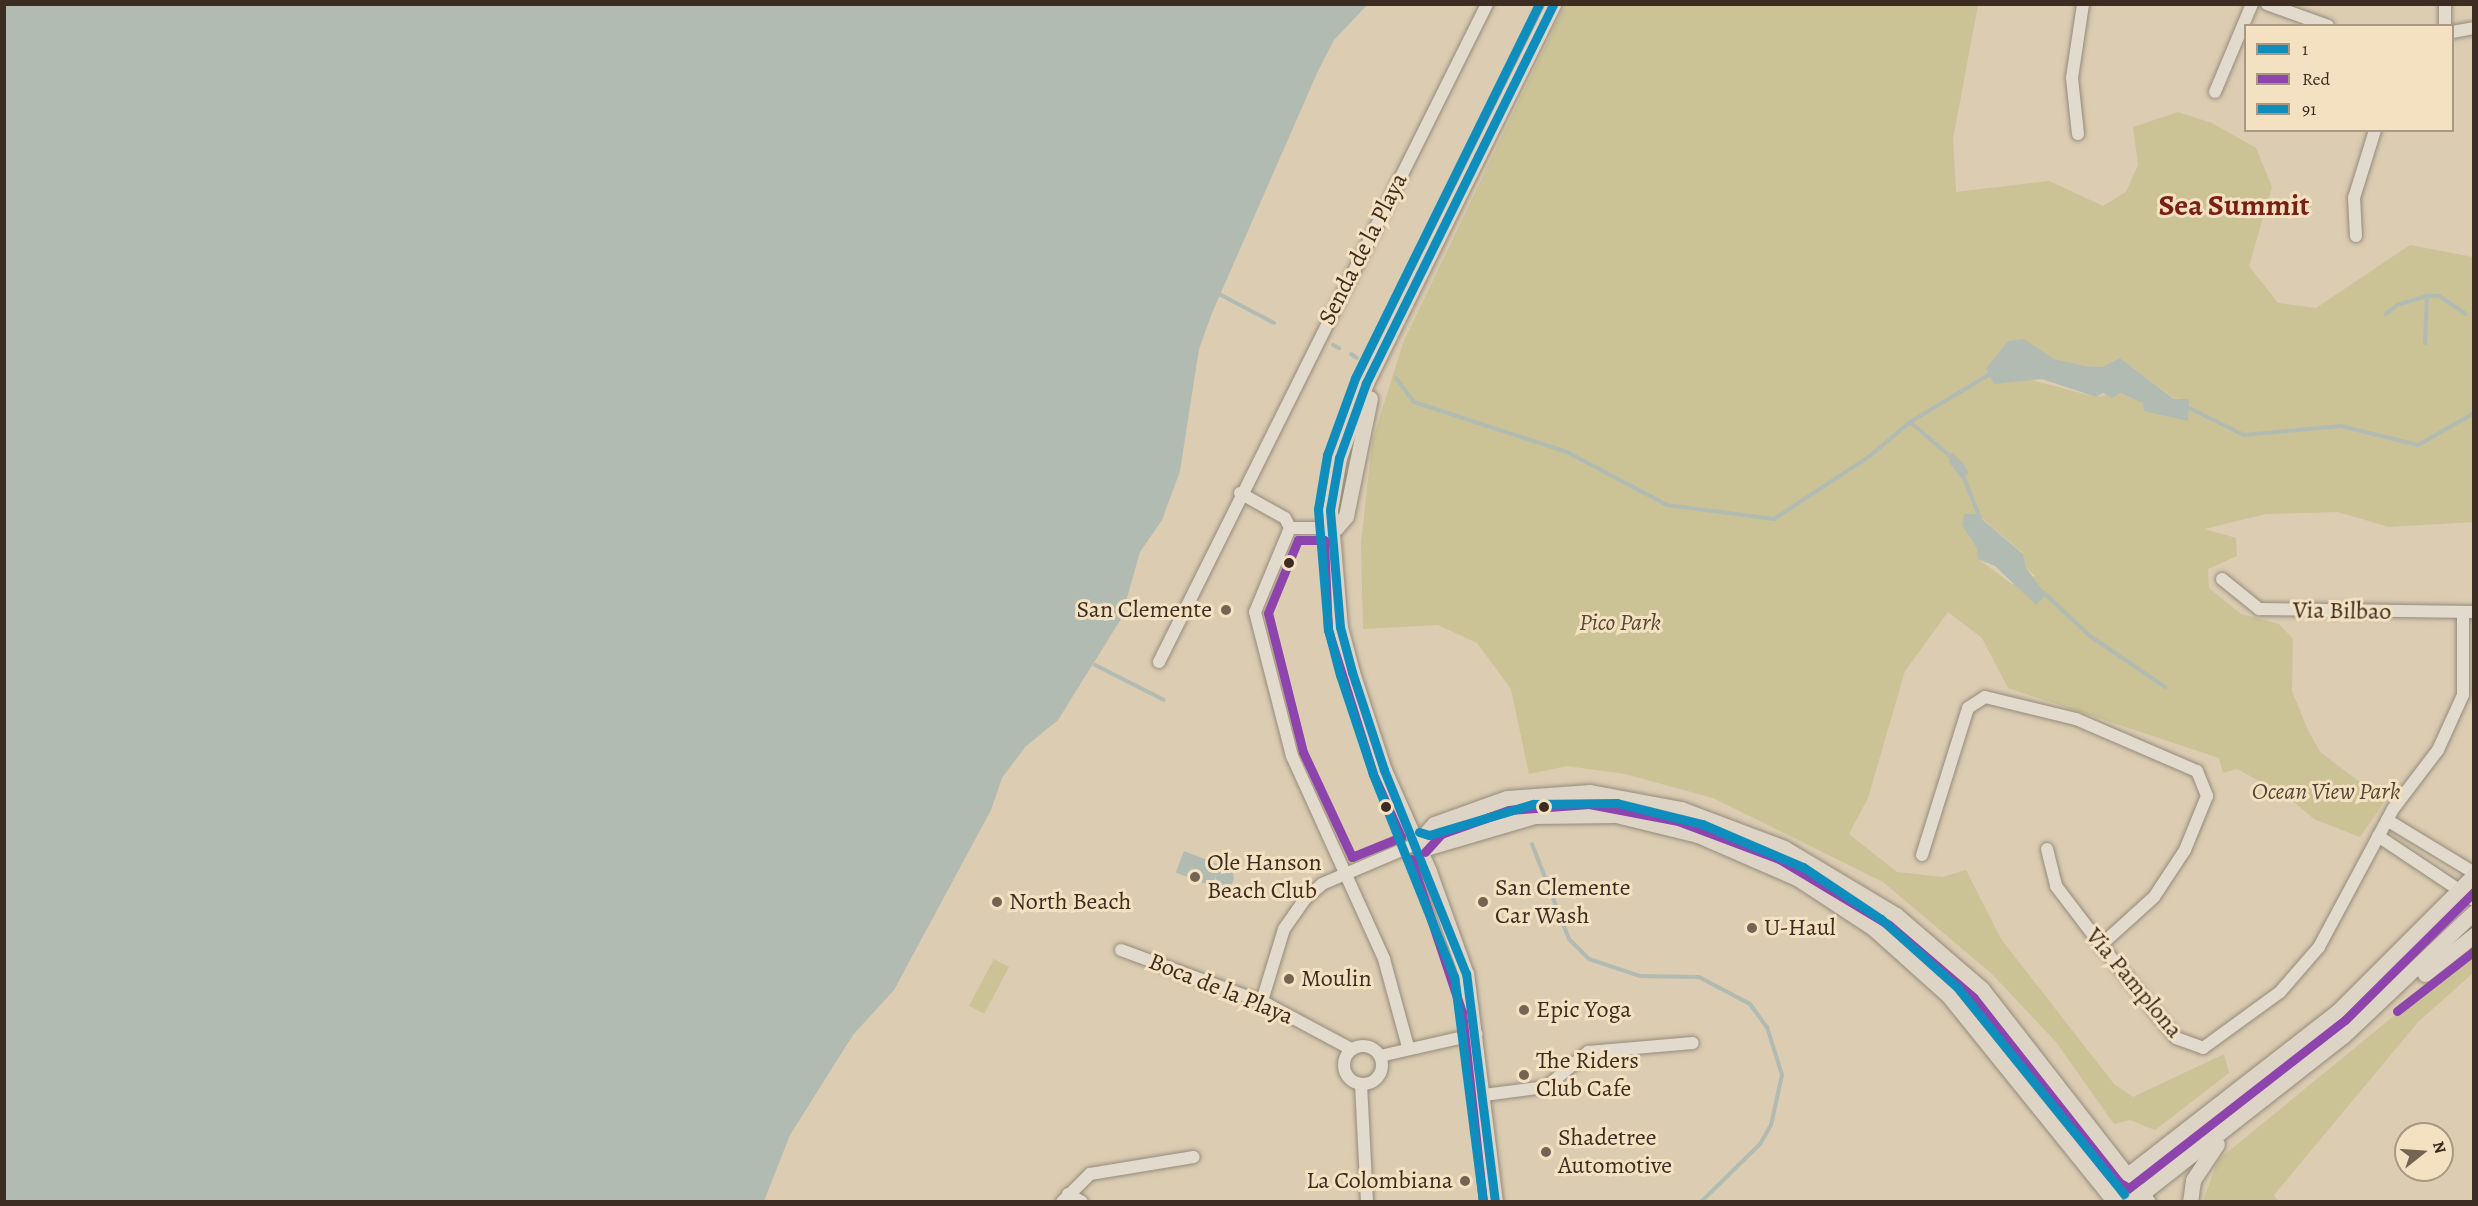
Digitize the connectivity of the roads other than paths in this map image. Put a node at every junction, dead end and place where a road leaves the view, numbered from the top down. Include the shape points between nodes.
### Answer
1 (1487, 4) edge
2 (1553, 4) edge
3 (2083, 4) edge
4 (2252, 4) edge
5 (2267, 4) edge
6 (2445, 4) edge
7 (2322, 24) edge
8 (2445, 24) edge
9 (2473, 31) edge
10 (2454, 32) edge
11 (2215, 92) dead end
12 (2374, 132) edge
13 (2078, 134) dead end
14 (2356, 236) dead end
15 (1240, 493) junction
16 (1290, 528) junction
17 (1336, 528) junction
18 (2222, 579) dead end
19 (2468, 612) edge
20 (1159, 662) dead end
21 (2387, 820) junction
22 (2378, 836) junction
23 (1416, 844) junction
24 (2047, 849) dead end
25 (1922, 855) dead end
26 (1346, 873) junction
27 (2474, 874) edge
28 (2459, 891) junction
29 (2474, 900) edge
30 (2474, 912) edge
31 (2474, 935) edge
32 (2101, 945) junction
33 (1121, 950) dead end
34 (1262, 1001) junction
35 (2376, 1008) junction
36 (1478, 1034) junction
37 (1693, 1042) dead end
38 (1408, 1047) junction
39 (1351, 1049) junction
40 (1380, 1056) junction
41 (1361, 1084) junction
42 (1484, 1095) junction
43 (2231, 1125) junction
44 (1194, 1157) dead end
45 (2129, 1176) junction
46 (2111, 1196) edge
47 (1065, 1198) edge
48 (2140, 1199) edge
49 (1082, 1202) edge
50 (1367, 1202) edge
51 (1495, 1202) edge
52 (2190, 1202) edge

1 - 15 street, Senda de la Playa
2 - 17 main road via 1379,360 1339,458 1330,510
3 - 13 street via 2072,78
4 - 11 street
5 - 7 street
6 - 8 street
9 - 10 street
12 - 14 street via 2354,198
15 - 16 street via 1285,518
15 - 20 street, Senda de la Playa
16 - 17 street
16 - 26 street via 1288,544 1255,612 1292,756
17 - 23 main road via 1340,627 1384,771
18 - 19 street, Via Bilbao via 2259,609
19 - 21 street, Via Pamplona via 2463,695 2438,750
21 - 22 street, Via Pamplona
21 - 27 street
22 - 28 street
22 - 32 street, Via Pamplona via 2319,947 2280,992 2203,1048 2176,1038
23 - 26 street
23 - 36 main road via 1466,974
23 - 45 main road via 1434,824 1507,798 1590,792 1681,809 1784,848 1896,915 1982,989
23 - 46 main road via 1429,847 1510,820 1587,812 1673,827 1797,878 1873,928 1948,995
24 - 32 street, Via Pamplona via 2056,886
25 - 32 street via 1968,708 1985,698 2076,719 2197,771 2207,796 2185,850 2154,897
26 - 34 street via 1322,884 1289,918
26 - 38 street via 1384,959
27 - 28 main road
28 - 29 street
28 - 45 main road via 2338,1011
30 - 35 main road
31 - 35 main road via 2397,998
33 - 34 street, Boca de la Playa
34 - 39 street, Boca de la Playa
35 - 43 main road
36 - 38 street
36 - 42 main road
37 - 42 street via 1588,1052 1546,1087
38 - 40 street
39 - 40 street via 1360,1045
39 - 41 street via 1344,1069
40 - 41 street via 1379,1075
41 - 50 street
42 - 51 main road
43 - 48 main road
43 - 52 main road via 2206,1154
44 - 47 street via 1090,1174
45 - 46 main road
45 - 48 main road
47 - 49 street

